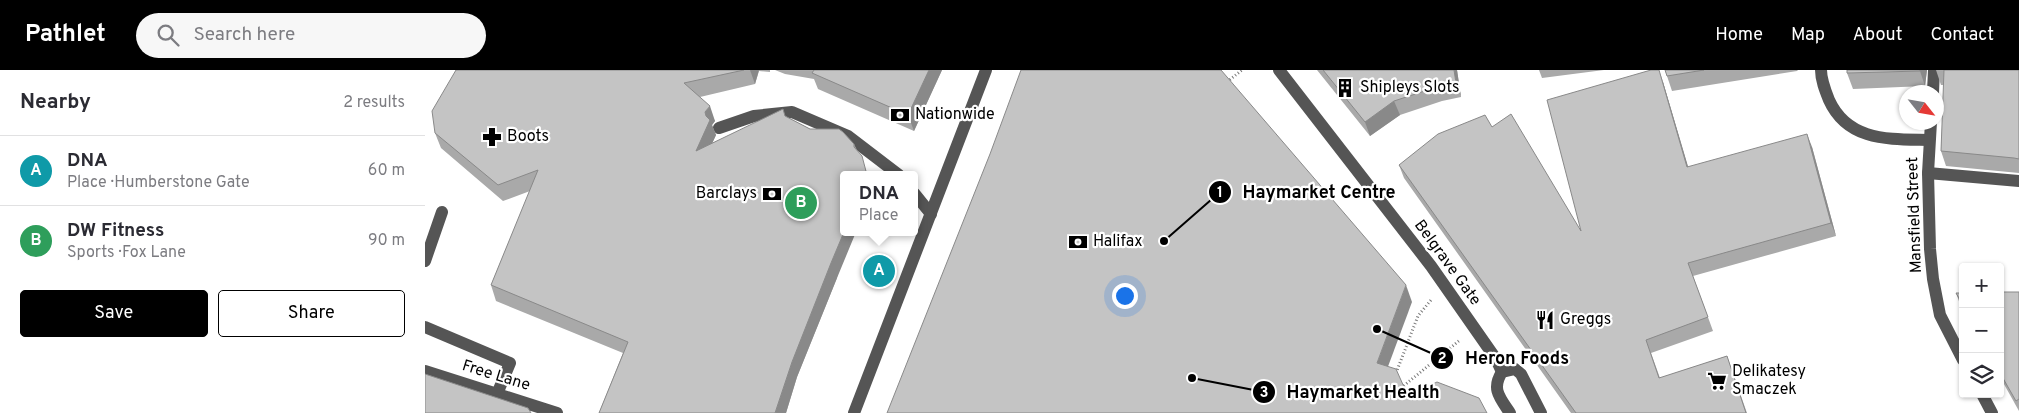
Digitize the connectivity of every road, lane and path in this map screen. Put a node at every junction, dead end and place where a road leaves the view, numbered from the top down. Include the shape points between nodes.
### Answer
1 (986, 70) edge
2 (1243, 70) edge
3 (1279, 70) edge
4 (1821, 70) edge
5 (1934, 70) edge
6 (1222, 85) edge
7 (1933, 85) edge
8 (719, 128) dead end
9 (1930, 130) edge
10 (1929, 140) junction
11 (894, 171) edge
12 (1928, 173) junction
13 (2019, 181) edge
14 (918, 198) edge
15 (441, 212) dead end
16 (931, 214) junction
17 (425, 261) edge
18 (1417, 316) dead end
19 (425, 327) edge
20 (1474, 328) junction
21 (1959, 353) edge
22 (425, 371) edge
23 (1502, 372) junction
24 (1395, 374) edge
25 (1395, 393) edge
26 (497, 394) junction
27 (1984, 398) edge
28 (557, 413) edge
29 (854, 413) edge
30 (1510, 413) edge
31 (1541, 413) edge
32 (1992, 413) edge

1 - 16 street
2 - 6 path
3 - 20 street, Belgrave Gate via 1431,266
4 - 10 street via 1830,102 1843,122 1875,137
5 - 7 street
8 - 11 street via 754,116 792,112 848,136
9 - 10 street, Mansfield Street
10 - 12 street, Mansfield Street
12 - 13 street
12 - 21 street, Mansfield Street via 1933,279 1940,315
14 - 16 street
15 - 17 street
16 - 29 street
18 - 24 path
19 - 26 street via 510,363
20 - 23 street, Belgrave Gate
20 - 25 path
22 - 26 street, Free Lane
23 - 30 street via 1496,386
23 - 31 street via 1515,369 1521,374
26 - 28 street, Free Lane
27 - 32 street

